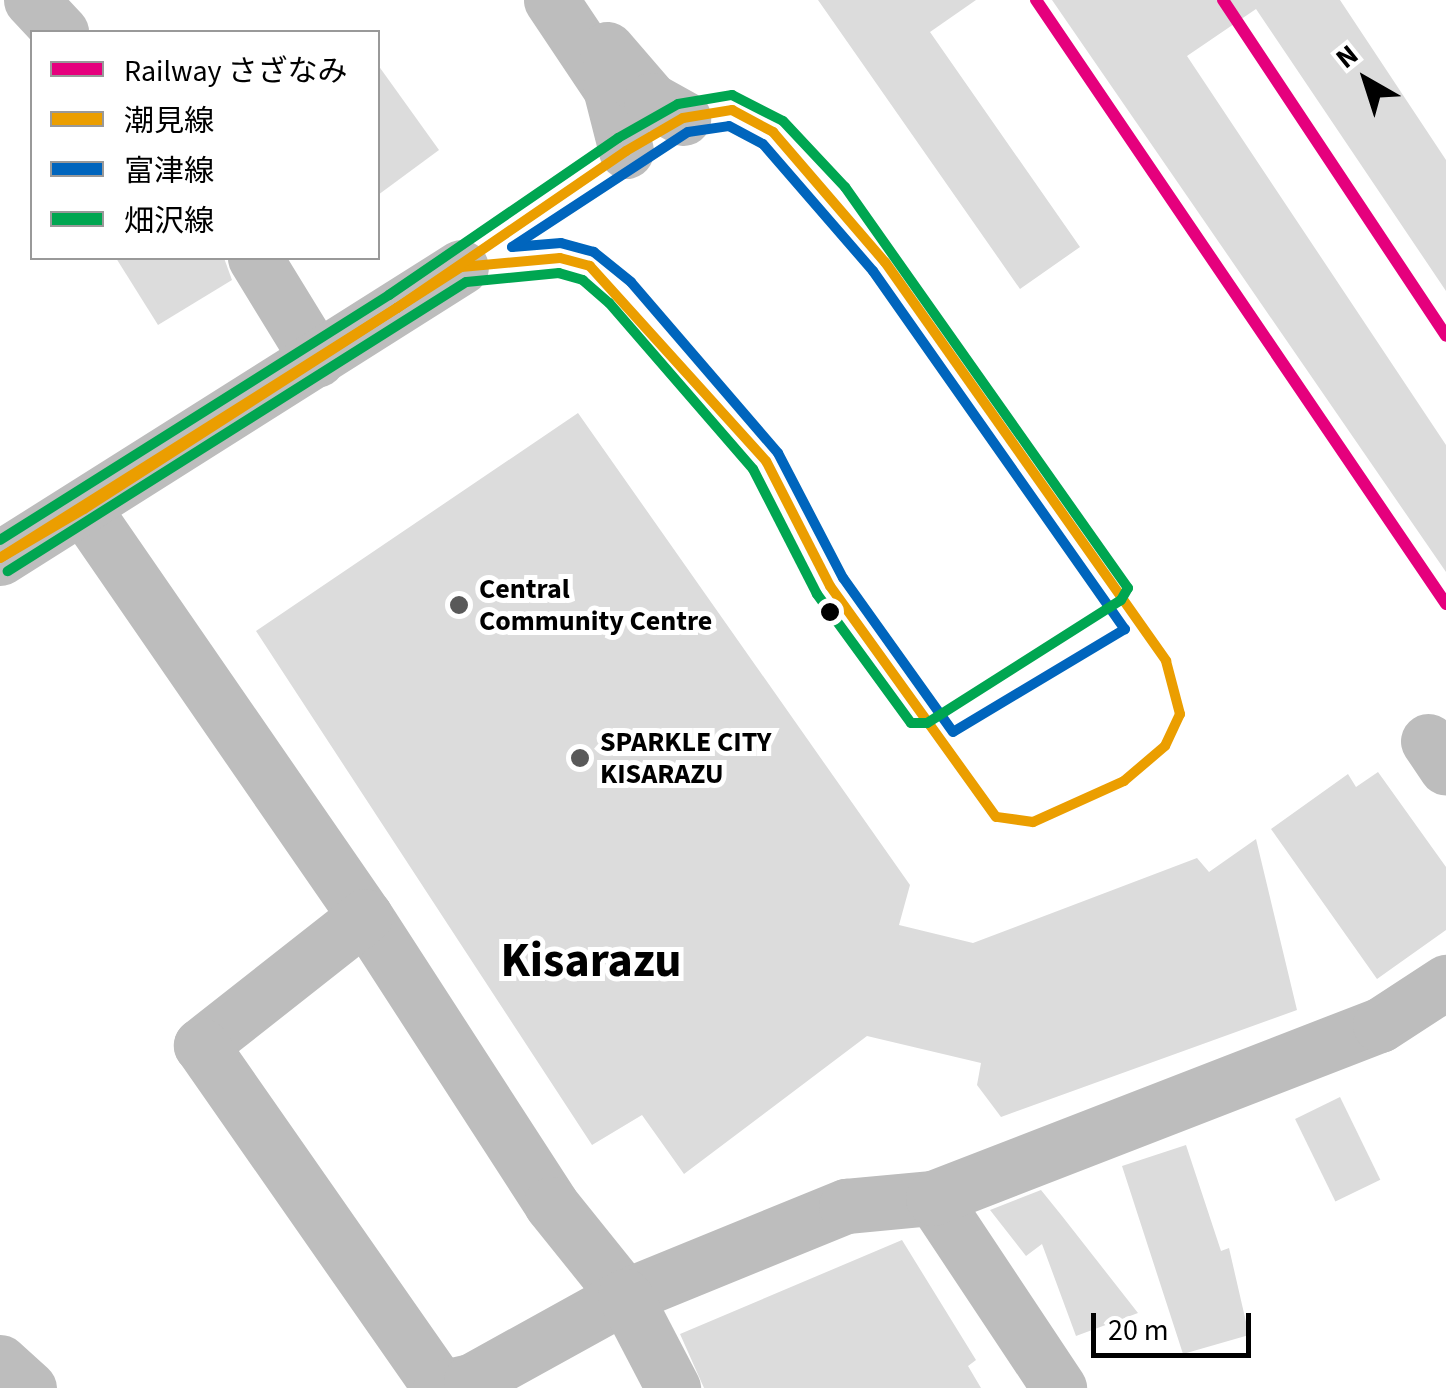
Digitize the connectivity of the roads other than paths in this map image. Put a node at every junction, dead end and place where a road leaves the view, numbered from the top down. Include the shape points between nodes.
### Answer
1 (31, 0) edge
2 (550, 0) edge
3 (567, 0) edge
4 (59, 30) edge
5 (683, 118) dead end
6 (626, 152) dead end
7 (256, 260) edge
8 (461, 267) dead end
9 (317, 360) junction
10 (84, 508) junction
11 (0, 558) edge
12 (365, 916) junction
13 (1446, 982) edge
14 (933, 1198) junction
15 (625, 1296) junction
16 (0, 1362) edge
17 (28, 1388) edge
18 (440, 1388) edge
19 (673, 1388) edge
20 (1059, 1388) edge

1 - 4 street
2 - 6 street via 610,88
3 - 5 street via 651,100
7 - 9 street
8 - 9 street
9 - 10 street
10 - 11 street
10 - 12 street
12 - 15 street via 552,1204
12 - 18 street via 200,1045
13 - 14 street via 1380,1025
14 - 15 street via 846,1206
14 - 20 street
15 - 18 street via 471,1382
15 - 19 street
16 - 17 street

